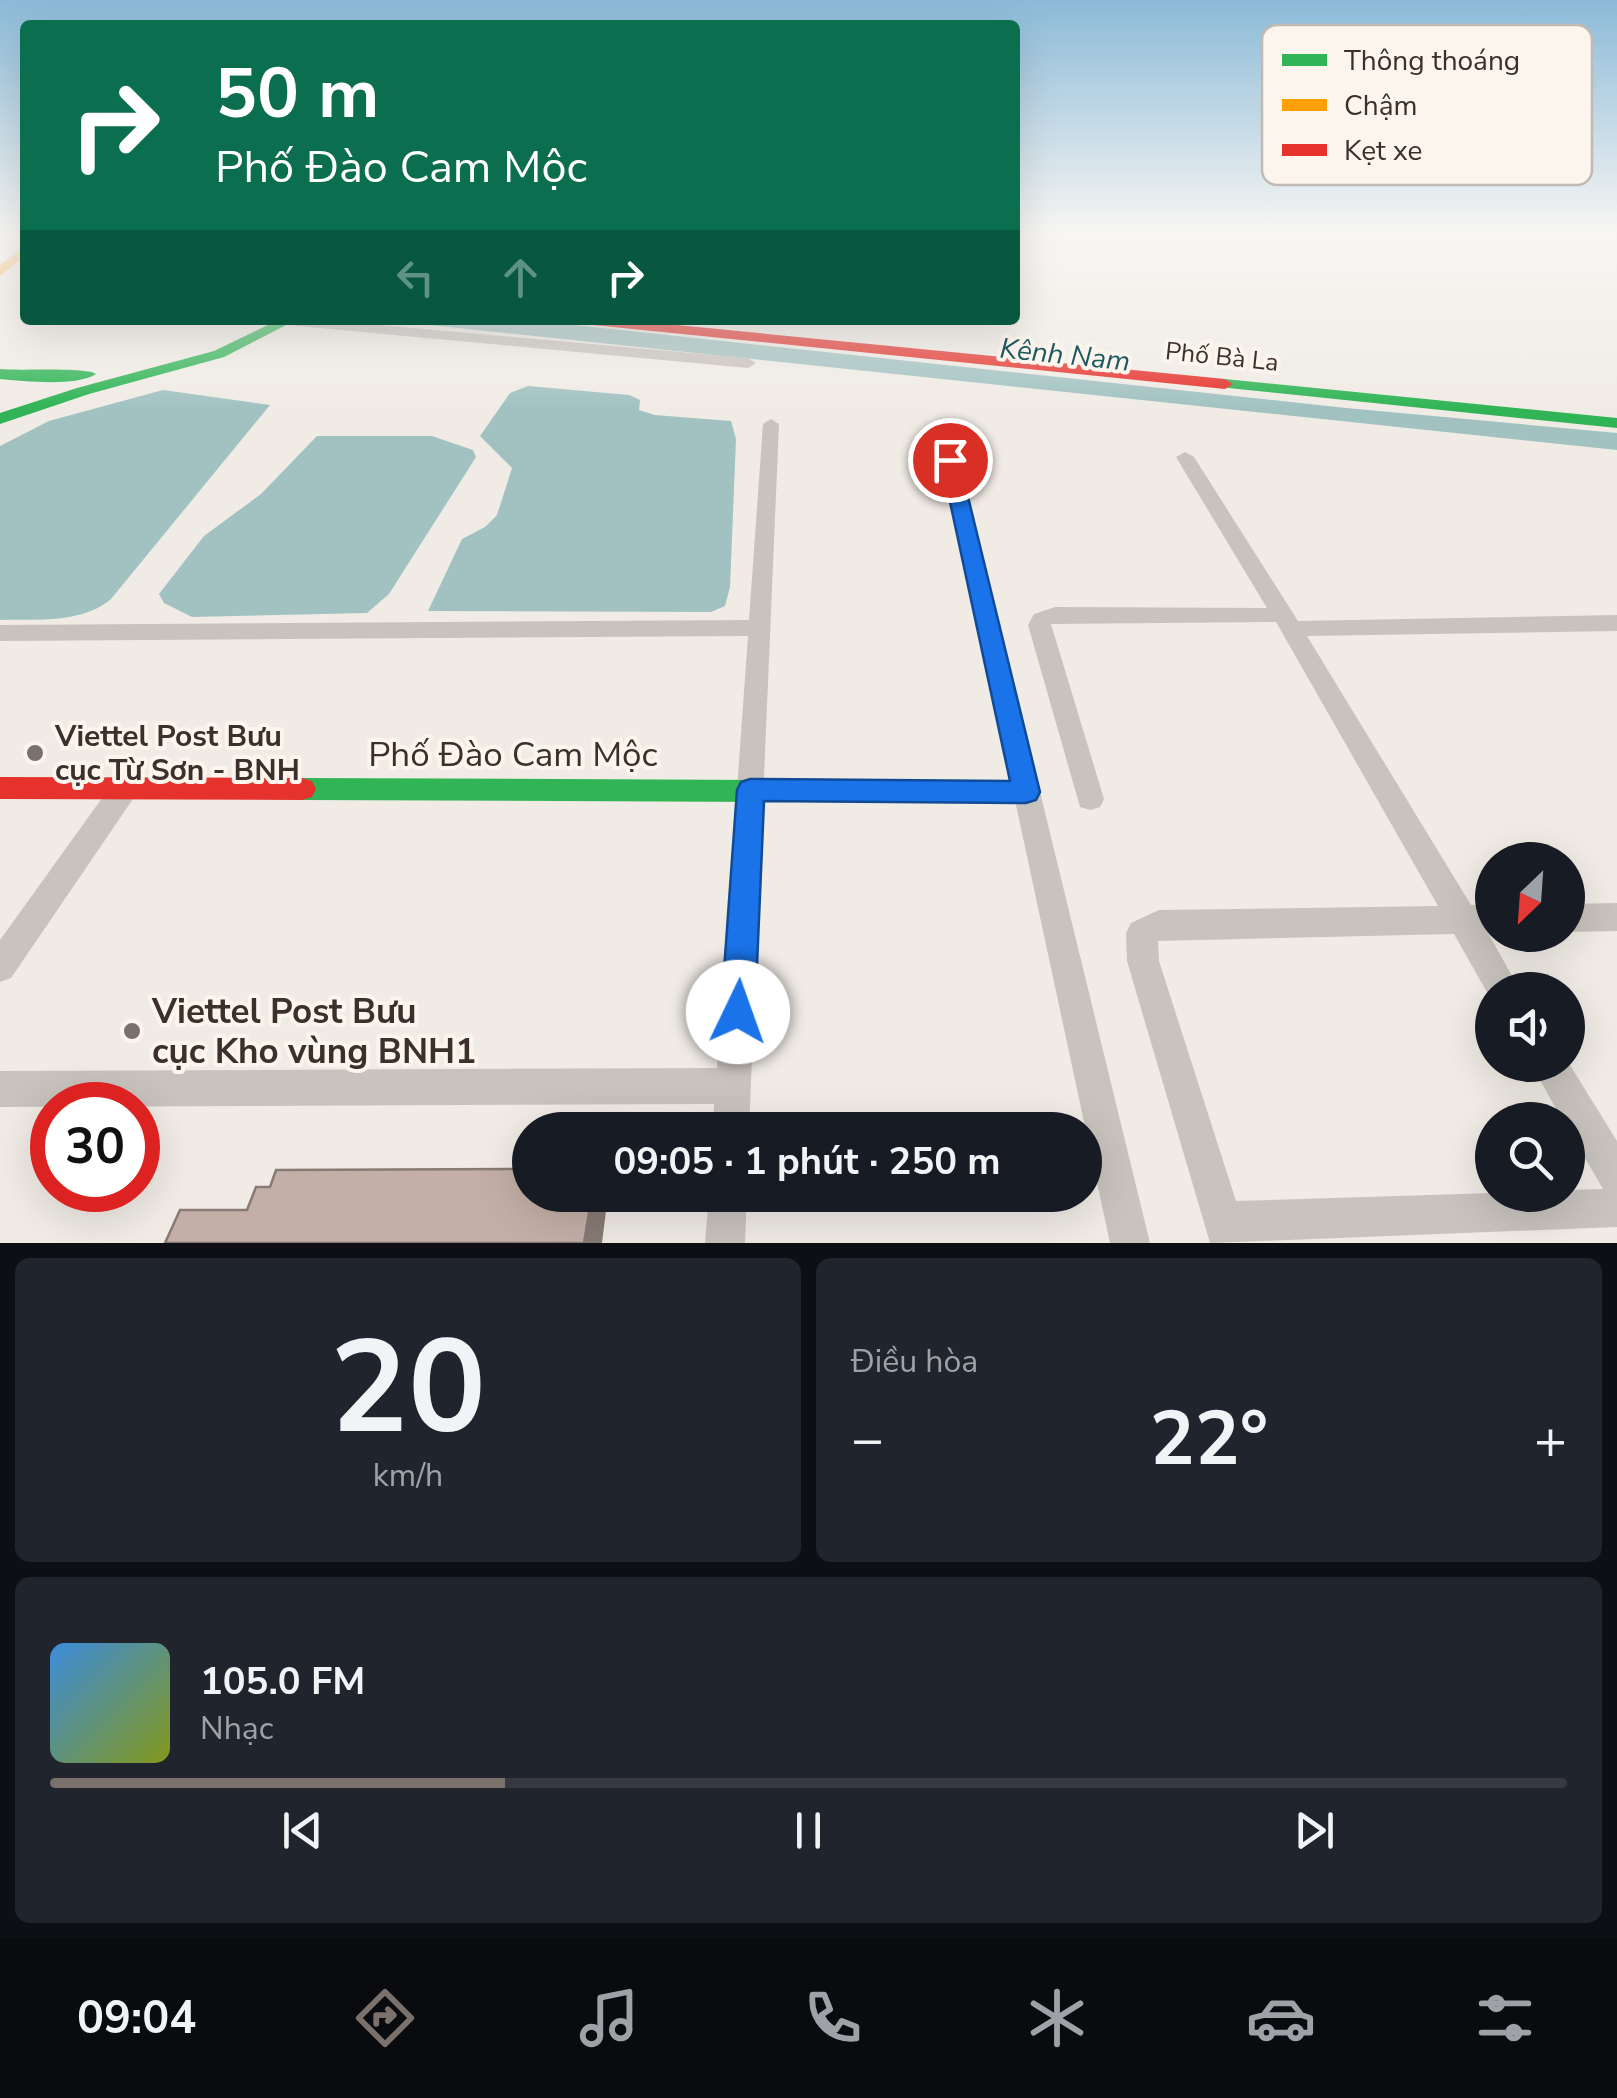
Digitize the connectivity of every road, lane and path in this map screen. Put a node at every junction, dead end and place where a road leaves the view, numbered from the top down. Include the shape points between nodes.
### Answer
1 (274, 325) edge
2 (276, 325) edge
3 (328, 325) edge
4 (634, 325) edge
5 (748, 363) dead end
6 (0, 374) edge
7 (140, 375) junction
8 (0, 395) edge
9 (0, 418) edge
10 (942, 423) dead end
11 (1617, 423) edge
12 (771, 424) dead end
13 (1185, 457) dead end
14 (1287, 622) junction
15 (1607, 623) edge
16 (760, 628) junction
17 (0, 632) edge
18 (1617, 643) edge
19 (0, 788) edge
20 (125, 788) junction
21 (750, 790) junction
22 (1026, 792) junction
23 (1090, 799) dead end
24 (1475, 917) edge
25 (1617, 917) edge
26 (1585, 918) edge
27 (1475, 919) edge
28 (0, 967) edge
29 (1559, 1082) edge
30 (734, 1086) junction
31 (0, 1089) edge
32 (733, 1112) edge
33 (1617, 1176) edge
34 (1617, 1208) edge
35 (727, 1212) edge
36 (1226, 1232) edge
37 (725, 1243) edge
38 (1130, 1243) edge

1 - 6 main road via 158,363 68,376
2 - 7 main road via 219,354
3 - 5 street
4 - 11 main road, Phố Bà La
7 - 8 main road
7 - 9 main road
10 - 22 street
12 - 16 street
13 - 14 street
14 - 15 street
14 - 23 street via 1042,618
14 - 24 street
15 - 18 street
16 - 17 street
16 - 21 street
19 - 20 main road, Phố Đào Cam Mộc
20 - 21 main road, Phố Đào Cam Mộc
20 - 28 street
21 - 22 main road, Phố Đào Cam Mộc
21 - 30 street
22 - 38 street
25 - 26 street
27 - 36 street via 1160,924 1142,933 1143,961
29 - 33 street
30 - 31 street
30 - 32 street
34 - 36 street
35 - 37 street

